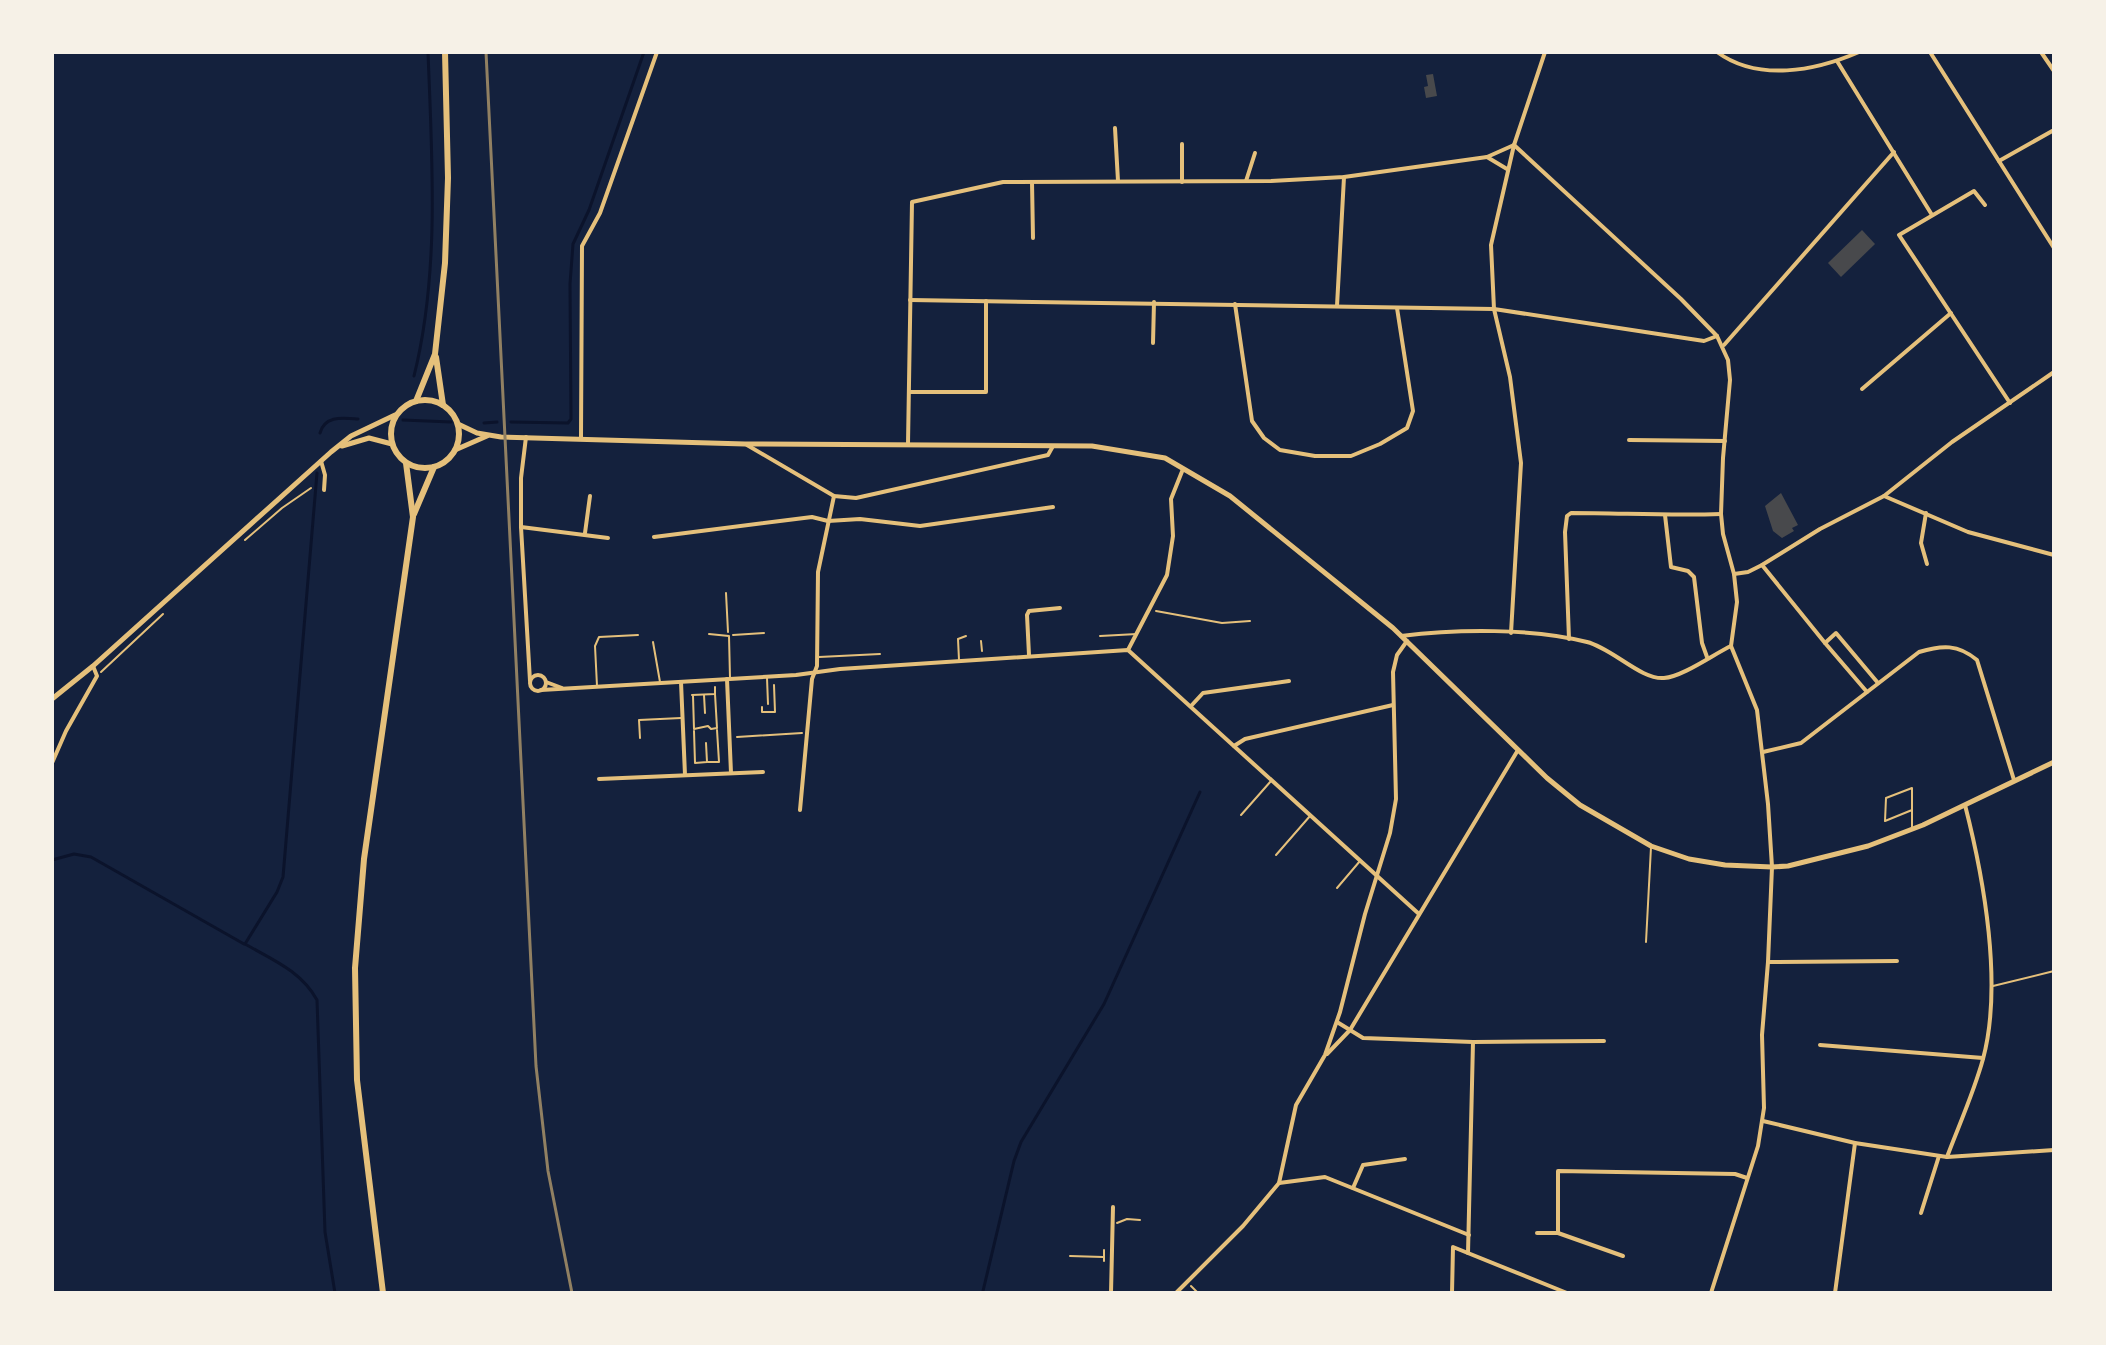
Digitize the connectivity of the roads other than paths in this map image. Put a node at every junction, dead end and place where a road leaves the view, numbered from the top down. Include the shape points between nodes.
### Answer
1 (445, 52) edge
2 (657, 52) edge
3 (1545, 52) edge
4 (1717, 52) edge
5 (1859, 52) edge
6 (1930, 52) edge
7 (2041, 52) edge
8 (1837, 61) junction
9 (2054, 71) edge
10 (1115, 128) dead end
11 (2054, 130) edge
12 (1182, 144) dead end
13 (1514, 145) junction
14 (1894, 152) junction
15 (1255, 153) dead end
16 (1487, 157) junction
17 (1999, 161) junction
18 (1507, 169) junction
19 (1344, 177) junction
20 (1118, 181) junction
21 (1032, 182) junction
22 (1182, 182) junction
23 (1245, 182) junction
24 (1985, 205) dead end
25 (1932, 215) junction
26 (1033, 238) dead end
27 (2054, 248) edge
28 (910, 300) junction
29 (986, 301) junction
30 (1154, 302) junction
31 (1235, 304) junction
32 (1337, 307) junction
33 (1397, 308) junction
34 (1494, 309) junction
35 (1951, 313) junction
36 (1717, 336) junction
37 (1153, 343) dead end
38 (1724, 345) junction
39 (435, 354) junction
40 (2054, 372) edge
41 (1862, 389) dead end
42 (909, 392) junction
43 (416, 401) junction
44 (2010, 403) junction
45 (443, 405) junction
46 (395, 415) junction
47 (458, 424) junction
48 (489, 436) junction
49 (526, 437) junction
50 (581, 438) junction
51 (1629, 440) dead end
52 (1725, 441) junction
53 (392, 444) junction
54 (745, 444) junction
55 (908, 444) junction
56 (1053, 446) junction
57 (338, 447) junction
58 (455, 450) junction
59 (321, 461) junction
60 (406, 463) junction
61 (434, 467) junction
62 (1183, 469) junction
63 (324, 490) dead end
64 (590, 496) dead end
65 (834, 496) junction
66 (1884, 496) junction
67 (1053, 507) dead end
68 (1926, 513) junction
69 (1721, 514) junction
70 (1665, 515) junction
71 (413, 517) junction
72 (828, 521) junction
73 (521, 527) junction
74 (584, 535) junction
75 (654, 537) dead end
76 (608, 538) dead end
77 (2054, 555) edge
78 (1927, 564) dead end
79 (1762, 565) junction
80 (1734, 574) junction
81 (726, 593) dead end
82 (1060, 608) dead end
83 (1511, 633) junction
84 (709, 634) dead end
85 (638, 635) dead end
86 (728, 635) junction
87 (1138, 635) junction
88 (966, 636) dead end
89 (1100, 636) dead end
90 (1404, 638) junction
91 (1569, 639) junction
92 (653, 642) dead end
93 (1825, 643) junction
94 (1731, 646) junction
95 (1128, 650) junction
96 (880, 654) dead end
97 (1029, 655) junction
98 (818, 657) junction
99 (1707, 657) junction
100 (959, 660) junction
101 (93, 666) junction
102 (815, 671) junction
103 (767, 677) junction
104 (728, 679) junction
105 (530, 681) junction
106 (1289, 681) dead end
107 (546, 682) junction
108 (681, 682) junction
109 (660, 683) junction
110 (1878, 683) junction
111 (597, 687) junction
112 (564, 689) junction
113 (541, 690) junction
114 (1867, 692) junction
115 (52, 699) edge
116 (768, 704) dead end
117 (1393, 705) junction
118 (1191, 706) junction
119 (682, 718) junction
120 (640, 738) dead end
121 (1234, 746) junction
122 (1518, 750) junction
123 (1763, 752) junction
124 (2054, 762) edge
125 (52, 763) edge
126 (763, 772) dead end
127 (731, 773) junction
128 (685, 775) junction
129 (599, 779) dead end
130 (1272, 780) junction
131 (2014, 781) junction
132 (1965, 805) junction
133 (800, 810) dead end
134 (1912, 810) junction
135 (1241, 815) dead end
136 (1311, 815) junction
137 (1912, 829) junction
138 (1651, 846) junction
139 (1276, 855) dead end
140 (1361, 860) junction
141 (1772, 867) junction
142 (1378, 877) junction
143 (1337, 888) dead end
144 (1419, 914) junction
145 (1646, 942) dead end
146 (1897, 961) dead end
147 (1768, 962) junction
148 (2054, 971) edge
149 (1992, 986) junction
150 (1337, 1022) junction
151 (1350, 1030) junction
152 (1604, 1041) dead end
153 (1473, 1042) junction
154 (1820, 1045) dead end
155 (1325, 1055) junction
156 (1983, 1058) junction
157 (1763, 1121) junction
158 (1855, 1143) junction
159 (2054, 1150) edge
160 (1939, 1156) junction
161 (1947, 1157) junction
162 (1405, 1159) dead end
163 (1747, 1178) junction
164 (1279, 1183) junction
165 (1353, 1188) junction
166 (1113, 1207) dead end
167 (1921, 1213) dead end
168 (1537, 1233) dead end
169 (1558, 1233) junction
170 (1469, 1235) junction
171 (1468, 1253) junction
172 (1623, 1256) dead end
173 (383, 1293) edge
174 (1111, 1293) edge
175 (1176, 1293) edge
176 (1452, 1293) edge
177 (1567, 1293) edge
178 (1711, 1293) edge
179 (1835, 1293) edge

1 - 39 main road via 448,204
2 - 50 street via 600,213 582,246
3 - 13 street
4 - 8 street via 1760,70
5 - 8 street
6 - 17 street
7 - 9 street
8 - 14 street
10 - 20 street
11 - 17 street
12 - 22 street
13 - 16 street
13 - 18 street
13 - 36 street
14 - 25 street
14 - 38 street
15 - 23 street
16 - 18 street
16 - 19 street
17 - 27 street
18 - 34 street via 1491,245
19 - 23 street
19 - 32 street
20 - 21 street
20 - 22 street
21 - 26 street
21 - 28 street via 1003,182 912,202
22 - 23 street
24 - 25 street via 1974,191
25 - 35 street via 1899,235
28 - 29 street
28 - 42 street
29 - 30 street
29 - 42 street via 986,392
30 - 31 street
30 - 37 street
31 - 32 street
31 - 33 street via 1252,421 1280,450 1315,456 1351,456 1407,428 1413,411
32 - 33 street
33 - 34 street
34 - 36 street via 1704,341
34 - 83 street via 1510,377 1521,463
35 - 41 street
35 - 44 street
36 - 38 street
38 - 52 street via 1730,380
39 - 43 main road
39 - 45 main road
40 - 44 street
42 - 55 street
43 - 45 main road
43 - 46 main road
44 - 66 street
45 - 47 main road
46 - 53 main road
46 - 57 street
47 - 48 street
47 - 58 main road
48 - 49 street
48 - 58 street
49 - 50 street
49 - 73 street
50 - 54 street
51 - 52 street
52 - 69 street
53 - 57 street via 369,438
53 - 60 main road
54 - 55 street
54 - 65 street
55 - 56 street
56 - 62 street via 1092,446 1165,458
56 - 65 street via 1048,455 856,498
57 - 59 street
58 - 61 main road
59 - 63 street
59 - 101 street
60 - 61 main road
60 - 71 main road
61 - 71 main road
62 - 87 street via 1171,499 1167,575
62 - 90 street via 1230,496
64 - 74 street
65 - 72 street
66 - 68 street
66 - 79 street
67 - 72 street via 920,526
68 - 77 street via 1968,532
68 - 78 street via 1921,543
69 - 70 street
69 - 80 street
70 - 91 street via 1567,516
70 - 99 street via 1671,567 1694,577
71 - 173 main road via 364,859 355,968 357,1080
72 - 75 street via 812,517
72 - 98 street via 818,572
73 - 74 street
73 - 105 street
74 - 76 street
79 - 80 street
79 - 93 street
80 - 94 street via 1737,602
81 - 86 lane
82 - 97 street via 1029,611
83 - 90 street via 1428,632
83 - 91 street
84 - 86 lane
85 - 111 lane via 599,637
86 - 104 lane
87 - 89 lane
87 - 95 street
88 - 100 lane via 958,639
90 - 117 street via 1396,658
90 - 122 street
91 - 99 street via 1608,650 1654,678 1667,679
92 - 109 lane
93 - 110 street via 1836,633
93 - 114 street
94 - 99 street
94 - 123 street via 1757,710
95 - 97 street
95 - 118 street
96 - 98 lane
97 - 100 street
98 - 102 street
100 - 102 street
101 - 115 street
101 - 125 street via 97,676
102 - 103 street
102 - 133 street
103 - 104 street
103 - 116 lane
104 - 108 street
104 - 127 street
105 - 107 street via 537,674
105 - 113 street via 534,690
106 - 118 street via 1203,693
107 - 112 street
107 - 113 street
108 - 109 street
108 - 119 street
109 - 111 street
110 - 114 street
110 - 131 street via 1919,652 1963,648 1977,660
111 - 112 street
112 - 113 street
114 - 123 street via 1801,743
117 - 121 street via 1256,736
117 - 142 street via 1396,799
118 - 121 street
119 - 120 lane via 639,720
119 - 128 street
121 - 130 street
122 - 138 street via 1580,805
122 - 144 street
123 - 141 street
124 - 131 street
126 - 127 street
127 - 128 street
128 - 129 street
130 - 135 lane
130 - 136 street
131 - 132 street
132 - 137 street
132 - 149 street via 1984,892
134 - 134 lane via 1912,788 1886,798 1885,821
134 - 137 lane
136 - 139 lane
136 - 140 street
137 - 141 street via 1868,846
138 - 141 street via 1689,859
138 - 145 lane
140 - 142 street
140 - 143 lane
141 - 147 street
142 - 144 street
142 - 150 street
144 - 151 street
146 - 147 street
147 - 157 street
148 - 149 lane
149 - 156 street
150 - 151 street
150 - 155 street
151 - 153 street via 1363,1038
151 - 155 street
152 - 153 street
153 - 170 street
154 - 156 street
155 - 164 street via 1296,1105
156 - 161 street
157 - 158 street
157 - 163 street
158 - 160 street
158 - 179 street
159 - 161 street
160 - 161 street
160 - 167 street
162 - 165 street via 1363,1165
163 - 169 street via 1558,1171
163 - 178 street
164 - 165 street via 1325,1177
164 - 175 street
165 - 170 street
166 - 174 street
168 - 169 street
169 - 172 street
170 - 171 street
171 - 176 street via 1453,1247
171 - 177 street

